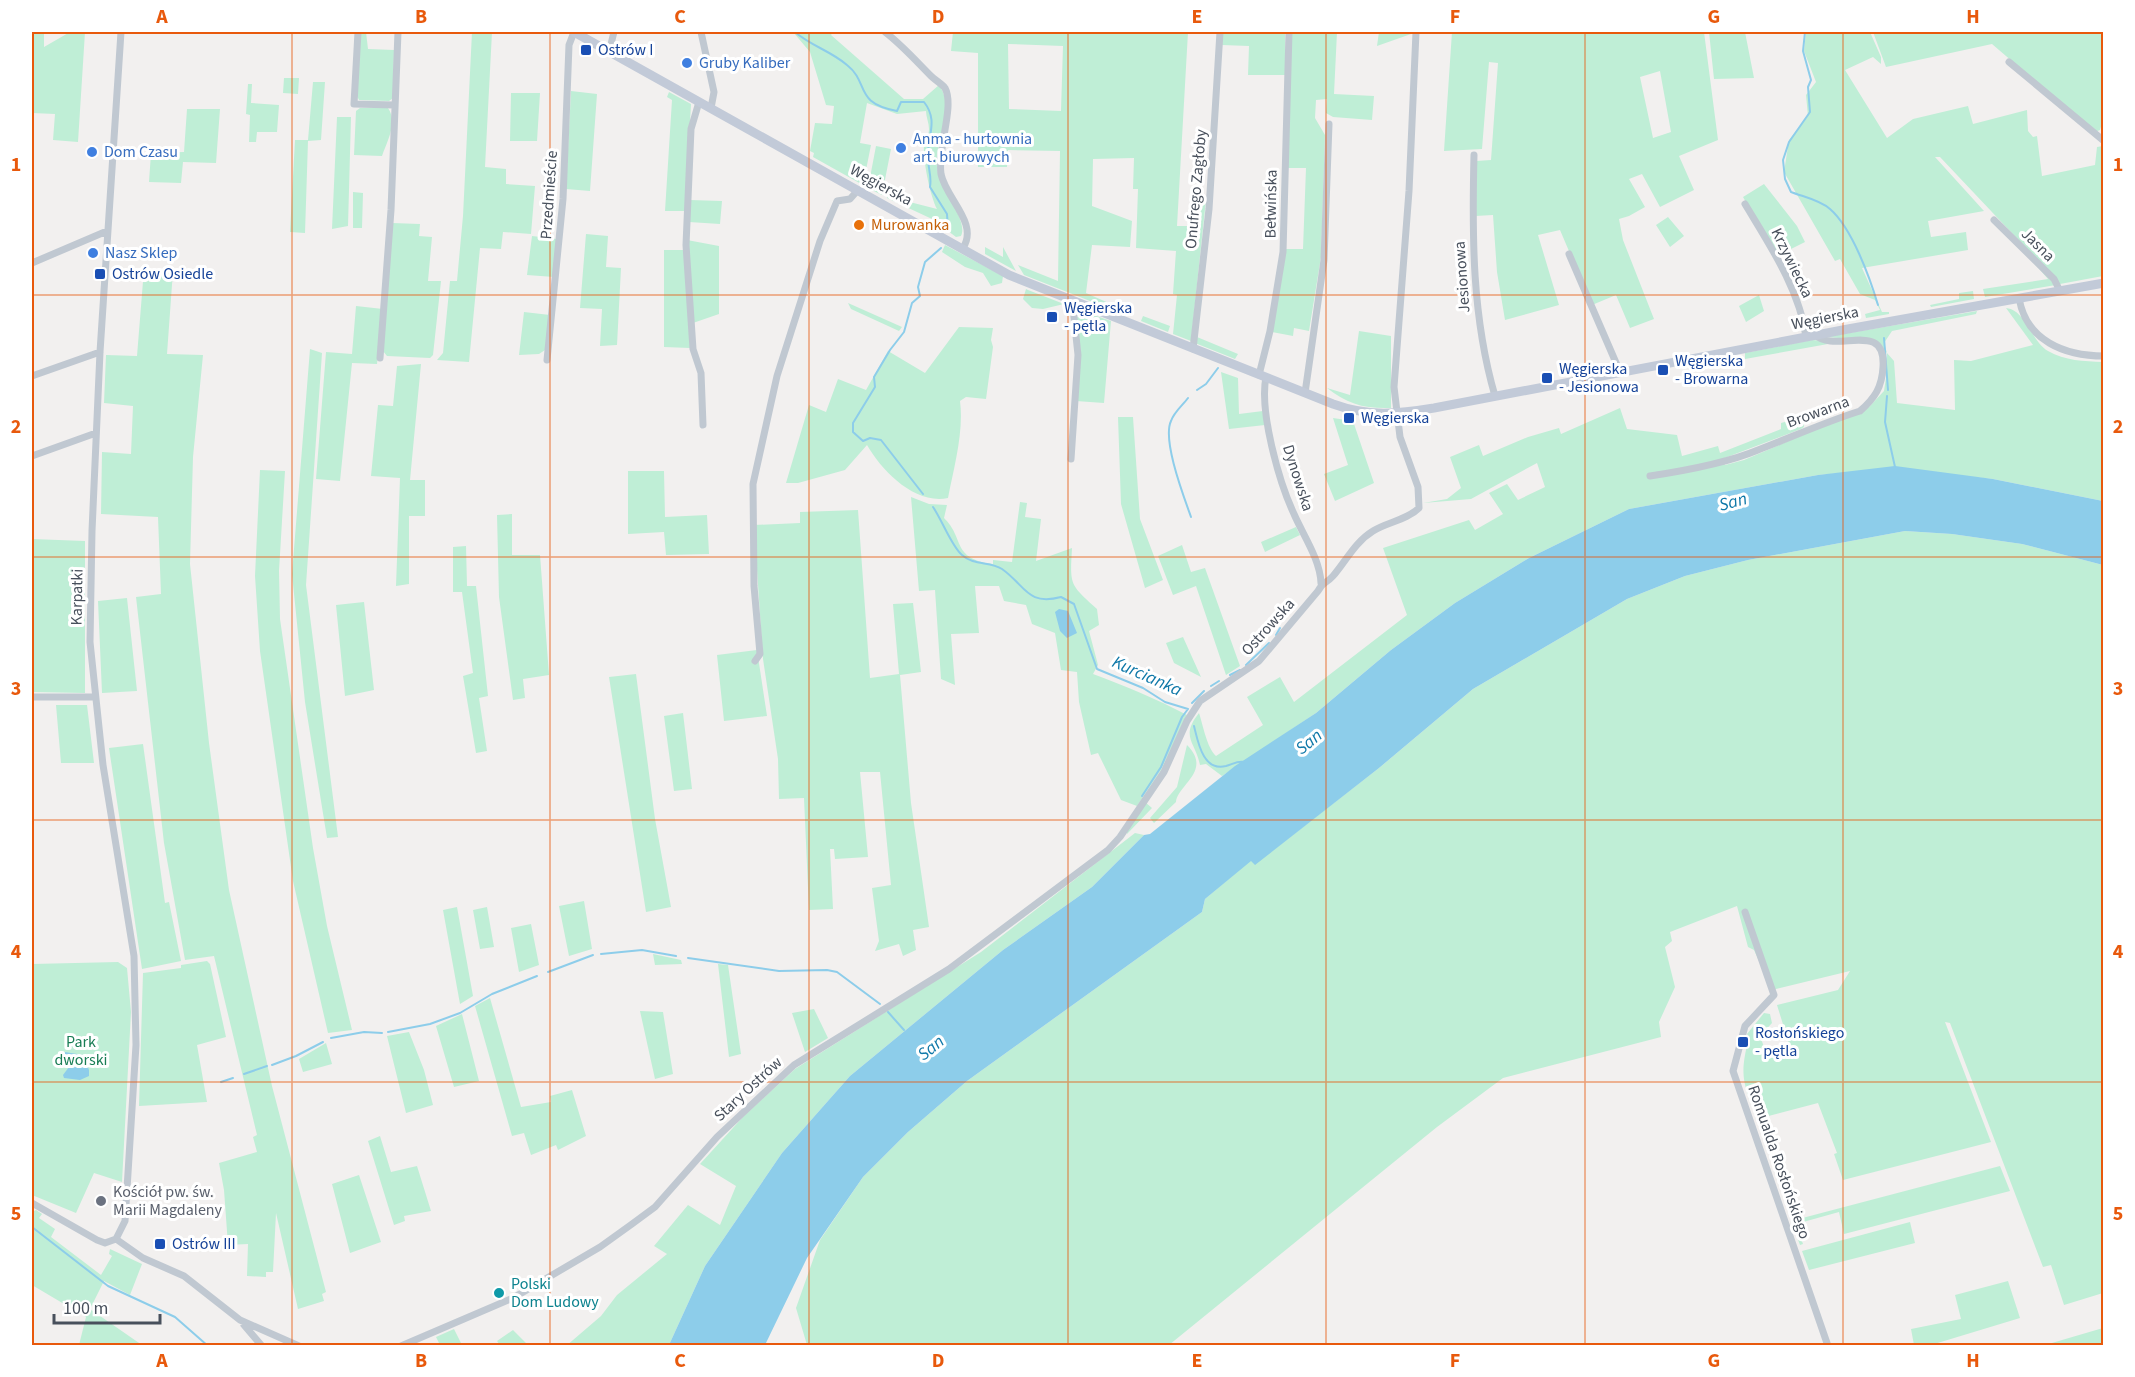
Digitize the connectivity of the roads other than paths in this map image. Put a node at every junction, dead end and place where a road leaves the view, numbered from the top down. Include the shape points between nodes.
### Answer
1 (121, 32) edge
2 (358, 32) edge
3 (398, 32) edge
4 (574, 32) edge
5 (614, 32) edge
6 (700, 32) edge
7 (885, 32) edge
8 (1220, 32) edge
9 (1288, 32) edge
10 (1416, 32) edge
11 (609, 52) junction
12 (2009, 63) dead end
13 (699, 102) junction
14 (394, 105) junction
15 (711, 108) junction
16 (1329, 124) dead end
17 (2103, 141) edge
18 (1474, 155) dead end
19 (858, 190) junction
20 (1745, 204) dead end
21 (1994, 220) dead end
22 (107, 231) junction
23 (963, 248) junction
24 (1569, 254) dead end
25 (32, 263) edge
26 (2103, 283) edge
27 (2060, 291) junction
28 (2019, 298) junction
29 (1076, 302) junction
30 (1811, 336) junction
31 (1193, 348) junction
32 (100, 352) junction
33 (2103, 356) edge
34 (380, 358) dead end
35 (547, 360) dead end
36 (1620, 372) junction
37 (32, 376) edge
38 (1262, 376) junction
39 (1305, 393) junction
40 (1495, 396) junction
41 (1396, 414) junction
42 (703, 425) dead end
43 (96, 433) junction
44 (32, 456) edge
45 (1071, 459) dead end
46 (1650, 476) dead end
47 (1321, 583) junction
48 (755, 661) dead end
49 (32, 697) edge
50 (95, 697) junction
51 (1114, 844) joint
52 (1745, 912) dead end
53 (32, 1203) edge
54 (116, 1239) junction
55 (240, 1320) junction
56 (262, 1346) edge
57 (299, 1346) edge
58 (401, 1346) edge
59 (1828, 1346) edge

1 - 22 street, Karpatki
2 - 14 street via 354,104
3 - 14 street
4 - 11 main road, Węgierska
4 - 35 street, Przedmieście via 569,45 565,176
5 - 11 street
6 - 15 street via 714,92
7 - 23 street via 944,86 949,107 941,140 940,168 946,189 966,225 967,241
8 - 31 street, Onufrego Zagłoby via 1209,209
9 - 38 street, Bełwińska via 1283,252
10 - 41 street via 1396,339
11 - 13 main road, Węgierska
12 - 17 street
13 - 15 main road, Węgierska
13 - 42 street via 691,129 686,244
14 - 34 street
15 - 19 main road, Węgierska
16 - 39 street via 1324,260
18 - 40 street, Jesionowa via 1475,302
19 - 23 main road, Węgierska
19 - 48 street via 850,199 837,201 820,241 777,376 753,484 754,586 760,654
20 - 30 street, Krzywiecka via 1789,285
21 - 27 street, Jasna via 2054,279
22 - 25 street
22 - 32 street, Karpatki
23 - 29 main road, Węgierska via 1009,275
24 - 36 street
26 - 27 main road, Węgierska
27 - 28 main road, Węgierska
28 - 30 main road, Węgierska
28 - 33 street via 2029,321 2049,345 2071,354
29 - 31 main road, Węgierska
29 - 45 street via 1073,308 1078,355
30 - 36 main road, Węgierska
30 - 46 street, Browarna via 1869,341 1881,348 1882,383 1876,396 1860,411 1730,460
31 - 38 main road, Węgierska
32 - 37 street
32 - 43 street, Karpatki
36 - 40 main road, Węgierska
38 - 39 main road, Węgierska
38 - 47 street, Dynowska via 1278,467
39 - 41 main road, Węgierska via 1355,411
40 - 41 main road, Węgierska
41 - 47 street, Ostrowska via 1417,481 1420,505 1409,515 1371,532
43 - 44 street
43 - 50 street, Karpatki via 90,642
47 - 51 street, Ostrowska via 1259,661 1200,701 1164,772
49 - 50 street
50 - 54 street, Karpatki via 133,948 136,1010 124,1221
51 - 58 street, Stary Ostrów via 949,969 794,1065 717,1137 655,1207 600,1247 513,1298
52 - 59 street, Romualda Rosłońskiego via 1774,995 1745,1026 1733,1071
53 - 54 street via 96,1240 105,1243
54 - 55 street via 143,1258 184,1276
55 - 56 street
55 - 57 street

